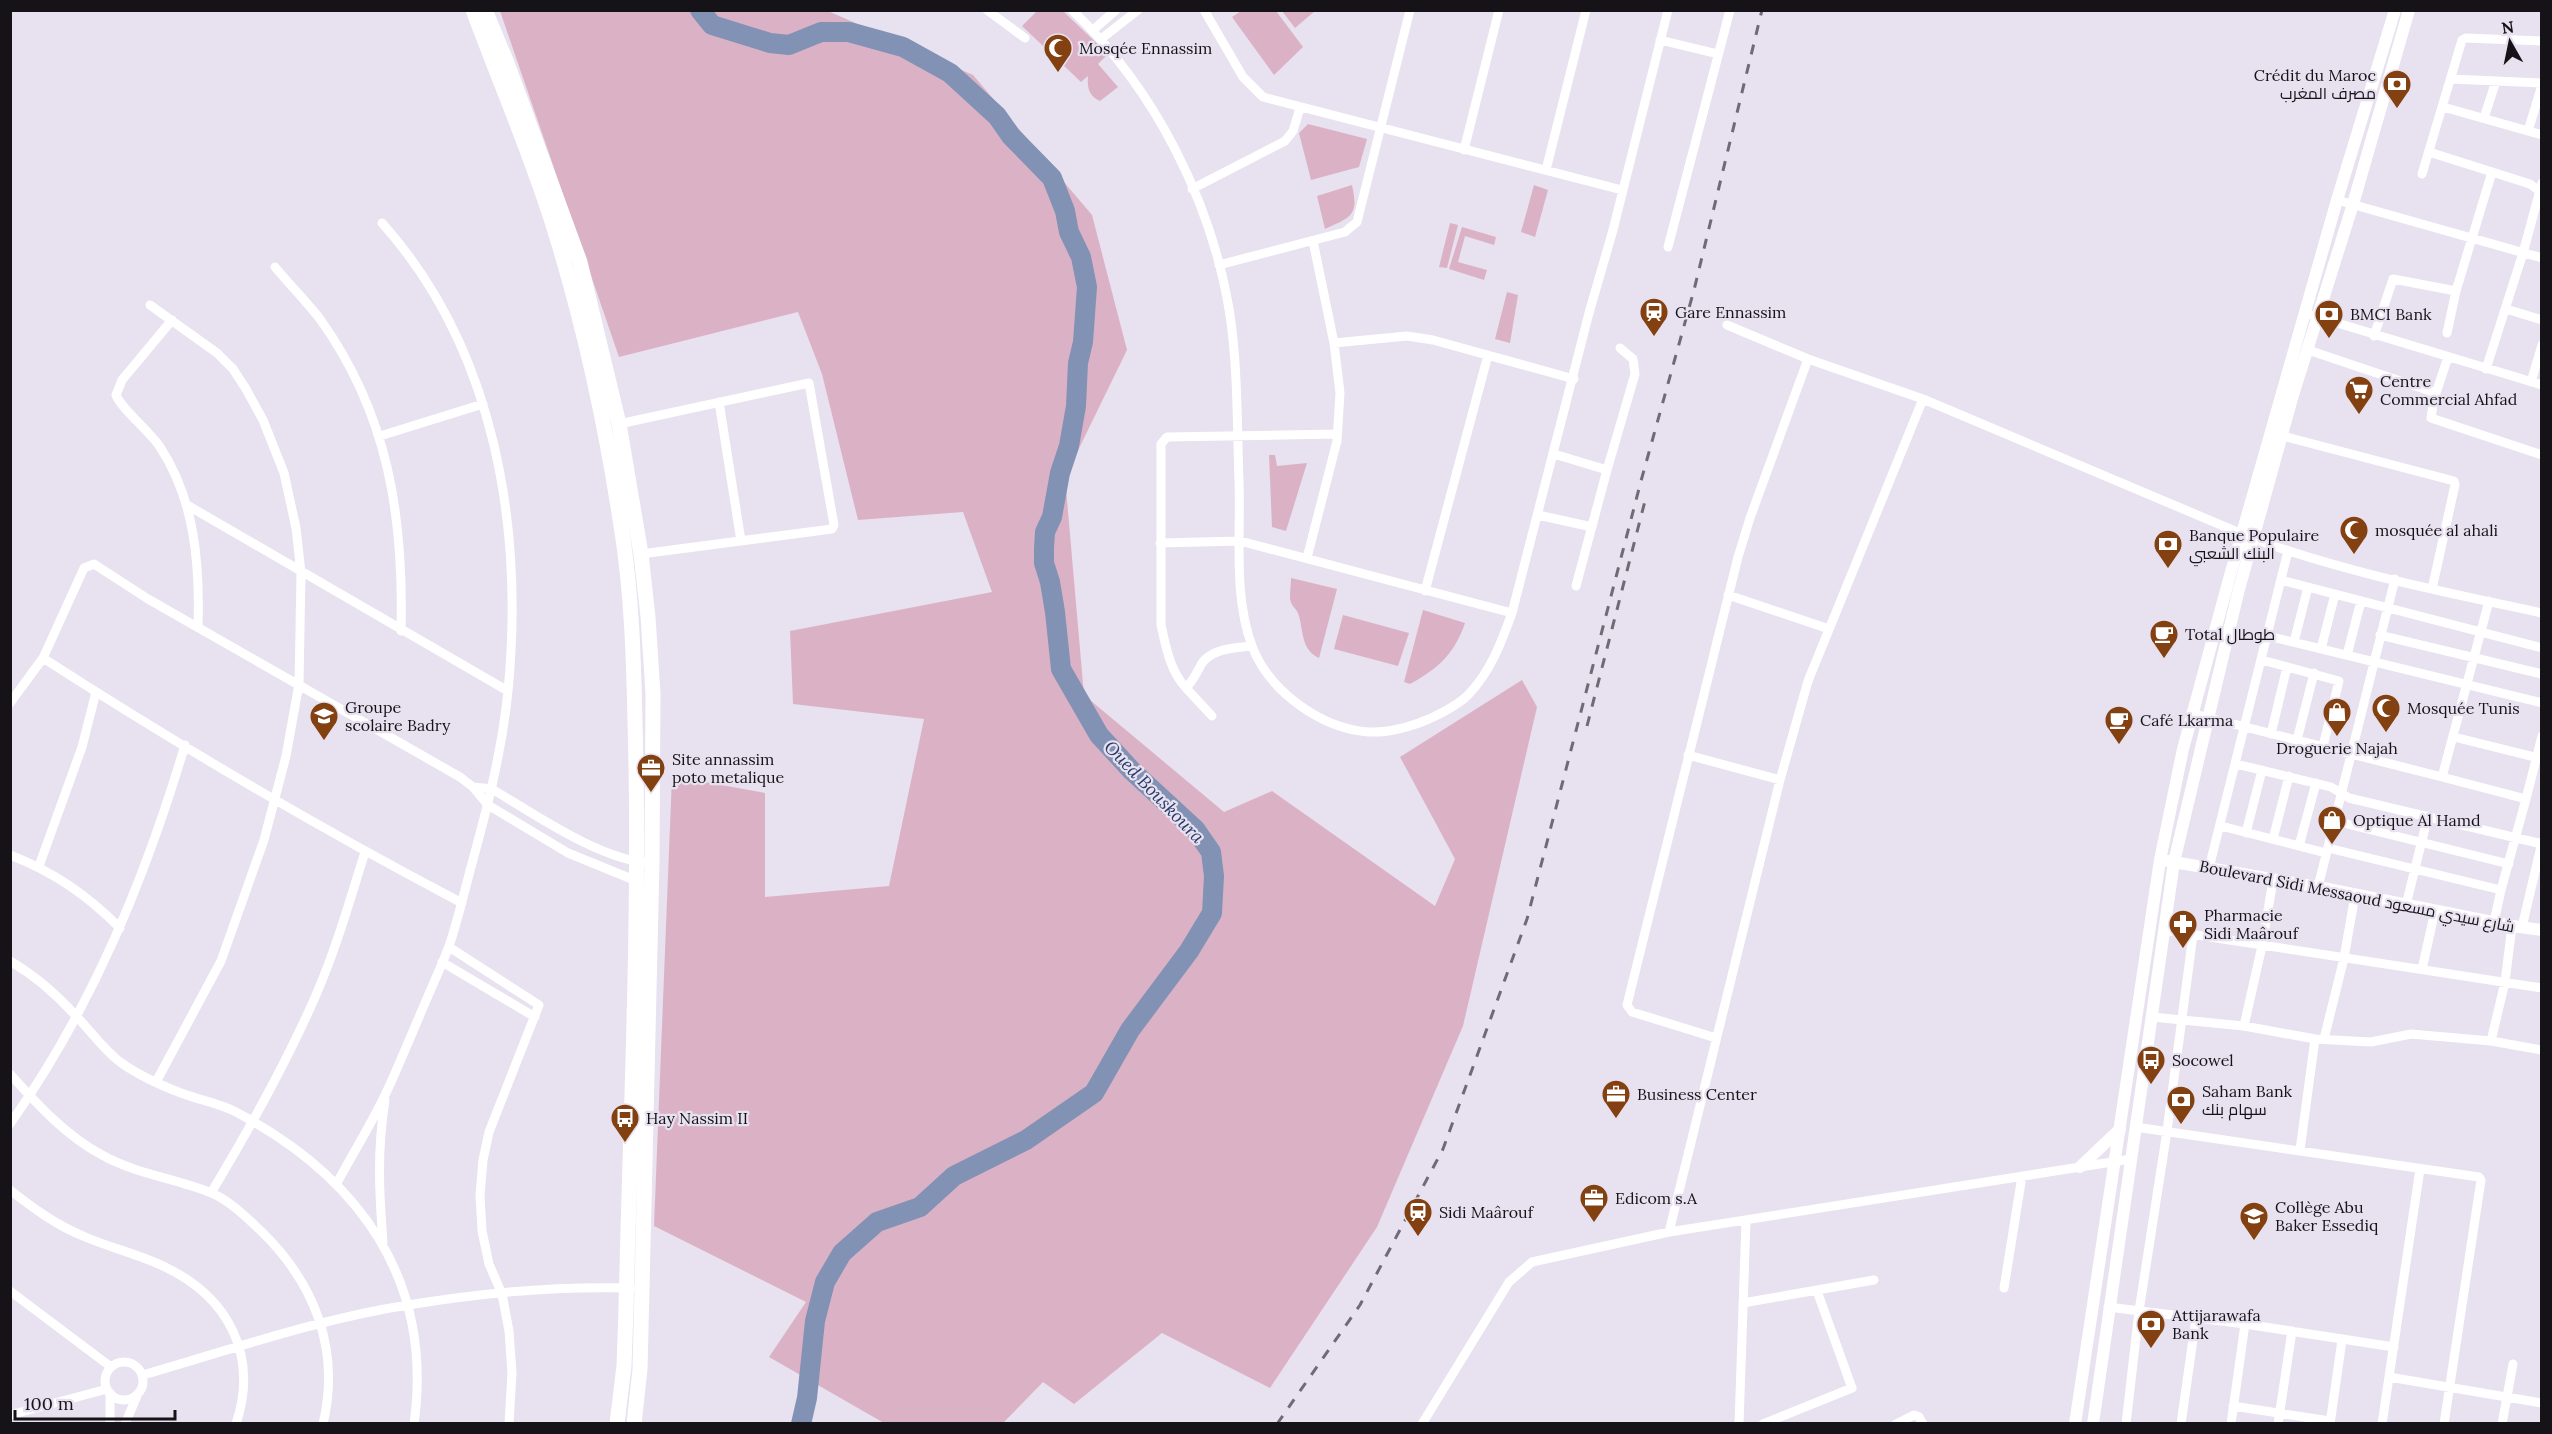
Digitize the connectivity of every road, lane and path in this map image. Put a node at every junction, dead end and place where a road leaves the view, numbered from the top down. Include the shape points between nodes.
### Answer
1 (473, 10) edge
2 (485, 10) edge
3 (987, 10) edge
4 (1072, 10) edge
5 (1116, 10) edge
6 (1138, 10) edge
7 (1204, 10) edge
8 (1410, 10) edge
9 (1499, 10) edge
10 (1586, 10) edge
11 (1668, 10) edge
12 (1730, 10) edge
13 (2395, 10) edge
14 (2409, 10) edge
15 (1093, 30) junction
16 (1026, 38) dead end
17 (1101, 39) junction
18 (1660, 40) junction
19 (2541, 41) edge
20 (1719, 54) junction
21 (2451, 79) junction
22 (2496, 81) junction
23 (2541, 84) edge
24 (2443, 107) junction
25 (1300, 108) junction
26 (2484, 118) junction
27 (1382, 129) junction
28 (2528, 131) junction
29 (2541, 135) edge
30 (1464, 150) junction
31 (2429, 152) junction
32 (1546, 170) junction
33 (2492, 172) junction
34 (2422, 174) dead end
35 (1192, 189) junction
36 (2541, 189) edge
37 (1622, 190) junction
38 (2337, 200) junction
39 (2353, 204) junction
40 (382, 223) dead end
41 (2471, 238) junction
42 (1313, 241) junction
43 (1668, 247) dead end
44 (2523, 253) junction
45 (2541, 258) edge
46 (1219, 265) junction
47 (275, 267) dead end
48 (2456, 291) junction
49 (150, 305) dead end
50 (2506, 309) junction
51 (2305, 313) junction
52 (2317, 318) junction
53 (172, 320) junction
54 (2541, 320) edge
55 (1727, 325) dead end
56 (2447, 333) dead end
57 (2374, 336) junction
58 (1334, 343) junction
59 (2541, 345) edge
60 (1620, 348) dead end
61 (2307, 350) junction
62 (1488, 356) junction
63 (2448, 357) junction
64 (1808, 359) junction
65 (2486, 369) junction
66 (1574, 379) junction
67 (2531, 382) junction
68 (2541, 385) edge
69 (2436, 393) junction
70 (1923, 399) junction
71 (719, 402) junction
72 (483, 404) junction
73 (619, 424) junction
74 (1337, 434) junction
75 (380, 436) junction
76 (2283, 436) junction
77 (1237, 437) junction
78 (1554, 454) junction
79 (2541, 455) edge
80 (1607, 470) junction
81 (187, 505) junction
82 (1538, 515) junction
83 (1592, 527) junction
84 (2242, 533) junction
85 (2254, 539) junction
86 (741, 541) junction
87 (1240, 541) junction
88 (1160, 543) junction
89 (2288, 551) junction
90 (641, 554) junction
91 (1308, 558) junction
92 (301, 573) junction
93 (2395, 579) junction
94 (2281, 580) junction
95 (1576, 586) dead end
96 (2308, 587) junction
97 (2432, 589) junction
98 (1425, 591) junction
99 (2335, 594) junction
100 (1728, 595) junction
101 (2361, 601) junction
102 (2489, 601) junction
103 (2388, 607) junction
104 (1512, 613) junction
105 (2541, 613) edge
106 (198, 627) junction
107 (1829, 629) junction
108 (401, 631) junction
109 (2482, 632) junction
110 (2380, 635) junction
111 (2268, 636) junction
112 (2294, 642) junction
113 (1252, 646) junction
114 (2541, 648) edge
115 (2320, 649) junction
116 (2347, 655) junction
117 (43, 658) junction
118 (2475, 659) junction
119 (2262, 660) junction
120 (2373, 662) junction
121 (2287, 667) junction
122 (2314, 674) junction
123 (2541, 674) edge
124 (299, 684) junction
125 (2468, 685) junction
126 (1186, 688) junction
127 (508, 691) junction
128 (96, 692) junction
129 (10, 703) edge
130 (2541, 703) edge
131 (2194, 714) junction
132 (1212, 716) dead end
133 (2207, 718) junction
134 (2244, 728) junction
135 (2271, 734) junction
136 (2541, 736) edge
137 (2454, 737) junction
138 (2297, 740) junction
139 (185, 745) junction
140 (2323, 746) junction
141 (2351, 753) junction
142 (1688, 755) junction
143 (2539, 758) edge
144 (2236, 764) junction
145 (2262, 770) junction
146 (2289, 776) junction
147 (2442, 777) junction
148 (1780, 780) junction
149 (2316, 783) junction
150 (474, 787) junction
151 (492, 789) junction
152 (2340, 792) junction
153 (275, 799) junction
154 (2526, 799) junction
155 (488, 805) junction
156 (2427, 816) junction
157 (2335, 822) junction
158 (2221, 826) junction
159 (2246, 833) junction
160 (2515, 838) junction
161 (2272, 839) junction
162 (2421, 842) junction
163 (2541, 843) edge
164 (2300, 846) junction
165 (2327, 850) junction
166 (365, 852) junction
167 (10, 855) edge
168 (2160, 860) junction
169 (2174, 862) junction
170 (644, 863) junction
171 (2509, 864) junction
172 (39, 866) junction
173 (2209, 868) junction
174 (2415, 868) junction
175 (2273, 880) junction
176 (644, 882) junction
177 (2318, 887) junction
178 (2502, 890) junction
179 (2355, 895) junction
180 (462, 903) junction
181 (2406, 905) junction
182 (2435, 910) junction
183 (2494, 922) junction
184 (2517, 927) junction
185 (120, 928) junction
186 (2164, 930) junction
187 (2541, 930) edge
188 (2193, 935) junction
189 (2262, 946) junction
190 (449, 947) junction
191 (2344, 958) junction
192 (10, 961) edge
193 (442, 962) junction
194 (2422, 969) junction
195 (2505, 982) junction
196 (2541, 988) edge
197 (77, 1017) junction
198 (535, 1017) junction
199 (2151, 1017) junction
200 (2181, 1019) junction
201 (2244, 1026) junction
202 (1716, 1038) junction
203 (2319, 1039) junction
204 (2491, 1041) junction
205 (2541, 1050) edge
206 (10, 1074) edge
207 (156, 1082) junction
208 (386, 1095) junction
209 (30, 1096) junction
210 (254, 1122) junction
211 (10, 1124) edge
212 (2135, 1127) junction
213 (2120, 1129) junction
214 (2167, 1131) junction
215 (2300, 1150) junction
216 (2131, 1160) junction
217 (2115, 1162) junction
218 (2080, 1167) junction
219 (2420, 1169) junction
220 (2022, 1176) junction
221 (337, 1183) junction
222 (10, 1190) edge
223 (211, 1193) junction
224 (1746, 1221) junction
225 (1669, 1232) junction
226 (383, 1245) junction
227 (1874, 1280) dead end
228 (626, 1288) junction
229 (2004, 1288) dead end
230 (642, 1289) junction
231 (10, 1291) edge
232 (1817, 1291) junction
233 (502, 1294) junction
234 (1743, 1303) junction
235 (407, 1305) junction
236 (2108, 1307) junction
237 (2139, 1311) junction
238 (2196, 1318) junction
239 (322, 1324) junction
240 (2246, 1324) junction
241 (2292, 1331) junction
242 (2342, 1340) junction
243 (240, 1347) junction
244 (2394, 1347) junction
245 (2513, 1364) dead end
246 (111, 1367) junction
247 (143, 1375) junction
248 (2389, 1377) junction
249 (2450, 1388) junction
250 (108, 1391) junction
251 (136, 1396) junction
252 (2507, 1397) junction
253 (2541, 1402) edge
254 (2233, 1406) junction
255 (13, 1411) edge
256 (2278, 1418) edge
257 (2330, 1422) edge
258 (110, 1424) edge
259 (125, 1424) edge
260 (236, 1424) edge
261 (323, 1424) edge
262 (414, 1424) edge
263 (509, 1424) edge
264 (617, 1424) edge
265 (634, 1424) edge
266 (1422, 1424) edge
267 (1739, 1424) edge
268 (1763, 1424) edge
269 (1896, 1424) edge
270 (1923, 1424) edge
271 (2075, 1424) edge
272 (2093, 1424) edge
273 (2126, 1424) edge
274 (2181, 1424) edge
275 (2231, 1424) edge
276 (2382, 1424) edge
277 (2444, 1424) edge
278 (2502, 1424) edge

1 - 170 main road via 554,230 602,417 622,528 633,634
2 - 73 main road via 570,230
3 - 16 street
4 - 15 street
5 - 15 street
6 - 17 street
7 - 25 street via 1252,88 1263,97
8 - 27 street
9 - 30 street
10 - 32 street
11 - 18 street
12 - 20 street
13 - 38 street
14 - 39 street
15 - 17 street
17 - 35 street via 1160,122
18 - 20 street
18 - 37 street
19 - 21 street via 2464,38
20 - 43 street
21 - 22 street
21 - 24 street
22 - 23 street
22 - 26 street
23 - 28 street
24 - 26 street
24 - 31 street
25 - 27 street
25 - 35 street via 1293,131 1285,141
26 - 28 street
27 - 30 street
27 - 42 street via 1357,222 1344,232
28 - 29 street
30 - 32 street
31 - 33 street
31 - 34 street
32 - 37 street
33 - 36 street
33 - 41 street
35 - 46 street
36 - 44 street
37 - 66 street
38 - 39 street
38 - 51 street
39 - 41 street
39 - 52 street
40 - 72 street via 411,258 459,338
41 - 44 street
41 - 48 street
42 - 46 street
42 - 58 street
44 - 45 street
44 - 50 street
46 - 77 street via 1230,314
47 - 75 street via 319,318 368,403
48 - 56 street
48 - 57 street via 2392,279
49 - 53 street
50 - 54 street
50 - 65 street
51 - 52 street
51 - 84 street
52 - 57 street
52 - 61 street
53 - 81 street via 122,380 116,395 158,444
53 - 92 street via 233,369 263,420 284,473
55 - 64 street
57 - 63 street
58 - 62 street via 1407,336
58 - 74 street via 1340,393
59 - 67 street
60 - 80 street via 1633,359 1635,374
61 - 69 street
61 - 76 street
62 - 66 street
62 - 98 street
63 - 65 street
63 - 69 street
64 - 70 street
64 - 100 street via 1749,518
65 - 67 street
66 - 78 street
67 - 68 street
69 - 79 street via 2431,418
70 - 84 street
70 - 107 street
71 - 73 street
71 - 86 street
71 - 86 street via 809,383 834,525 832,529
72 - 75 street
72 - 127 street via 507,518 512,571
73 - 90 main road
74 - 77 street
74 - 91 street
75 - 108 street via 400,540
76 - 85 street
76 - 97 street via 2455,482
77 - 87 street
77 - 88 street via 1163,439
78 - 80 street
78 - 82 street
80 - 83 street
81 - 92 street
81 - 106 street via 197,566
82 - 83 street
82 - 104 street
83 - 95 street
84 - 85 street
84 - 131 street
85 - 89 street
85 - 133 street
86 - 90 street
87 - 88 street
87 - 91 street
87 - 113 street via 1242,602
88 - 126 street via 1161,625 1176,676
89 - 93 street
89 - 94 street
90 - 170 main road via 653,694
91 - 98 street
92 - 108 street
92 - 124 street
93 - 97 street
93 - 103 street
94 - 96 street
94 - 111 street
96 - 99 street
96 - 112 street
97 - 102 street
98 - 104 street
99 - 101 street
99 - 115 street
100 - 107 street
100 - 142 street
101 - 103 street
101 - 116 street
102 - 105 street
102 - 109 street
103 - 109 street
103 - 110 street
104 - 113 street via 1497,654 1466,697 1435,716 1390,730 1368,732 1320,718 1277,685
106 - 117 street via 91,564 84,568
106 - 124 street
107 - 148 street via 1808,681
108 - 127 street
109 - 114 street
109 - 118 street
110 - 118 street
110 - 120 street
111 - 112 street
111 - 119 street
112 - 115 street
113 - 126 street via 1212,654
115 - 116 street
116 - 120 street
117 - 128 street
117 - 129 street
118 - 123 street
118 - 125 street
119 - 121 street
119 - 134 street
120 - 125 street
120 - 141 street
121 - 122 street
121 - 135 street
122 - 138 street
122 - 140 street via 2337,679 2339,683
124 - 150 street
124 - 153 street
125 - 130 street
125 - 137 street
126 - 132 street
127 - 151 street
128 - 139 street
128 - 172 street via 82,747
131 - 133 street
131 - 168 street
133 - 134 street
133 - 169 street
134 - 135 street
134 - 144 street
135 - 138 street
136 - 143 street
137 - 143 street
137 - 147 street
138 - 140 street
139 - 153 street
139 - 185 street via 165,812
140 - 141 street
141 - 147 street
141 - 152 street
142 - 148 street
142 - 202 street via 1628,1005 1632,1012
143 - 154 street
144 - 145 street
144 - 158 street
145 - 146 street
145 - 159 street
146 - 149 street
146 - 161 street
147 - 154 street
148 - 202 street
149 - 152 street
149 - 164 street
150 - 151 street
150 - 155 street
151 - 155 street
151 - 170 street via 584,842
152 - 156 street via 2349,798
152 - 157 street
153 - 166 street
153 - 207 street via 221,961
154 - 160 street
155 - 176 street via 581,860
155 - 180 street
156 - 160 street
156 - 162 street
157 - 162 street
157 - 165 street
158 - 159 street
158 - 173 street
159 - 161 street
160 - 163 street
160 - 171 street
161 - 164 street
162 - 171 street
162 - 174 street
163 - 184 street
164 - 165 street
165 - 174 street
165 - 177 street
166 - 180 street
166 - 210 street via 317,992
167 - 172 street
168 - 169 street, Boulevard Sidi Messaoud شارع سيدي مسعود
168 - 213 street
169 - 173 street, Boulevard Sidi Messaoud شارع سيدي مسعود
169 - 186 street
170 - 176 main road
171 - 178 street
172 - 185 street via 84,895
173 - 175 street, Boulevard Sidi Messaoud شارع سيدي مسعود
174 - 178 street
174 - 181 street
175 - 177 street, Boulevard Sidi Messaoud شارع سيدي مسعود
175 - 189 street
176 - 228 main road
176 - 230 main road
177 - 179 street, Boulevard Sidi Messaoud شارع سيدي مسعود
178 - 183 street
179 - 181 street, Boulevard Sidi Messaoud شارع سيدي مسعود
179 - 191 street
180 - 190 street
181 - 182 street, Boulevard Sidi Messaoud شارع سيدي مسعود
182 - 183 street, Boulevard Sidi Messaoud شارع سيدي مسعود
182 - 194 street
183 - 184 street, Boulevard Sidi Messaoud شارع سيدي مسعود
184 - 187 street, Boulevard Sidi Messaoud شارع سيدي مسعود
184 - 195 street
185 - 197 street
186 - 188 street
186 - 199 street
188 - 189 street
188 - 200 street
189 - 191 street
189 - 201 street
190 - 193 street
190 - 198 street via 538,1004
191 - 194 street
191 - 203 street
192 - 197 street
193 - 198 street
193 - 208 street
194 - 195 street
195 - 196 street
195 - 204 street
197 - 207 street via 121,1062
197 - 209 street
198 - 233 street via 498,1105 483,1160 482,1231 489,1264
199 - 200 street
199 - 212 street
200 - 201 street
200 - 214 street
201 - 203 street
202 - 225 street
203 - 204 street via 2371,1042 2411,1034
203 - 215 street
204 - 205 street
206 - 209 street
207 - 210 street
208 - 221 street
208 - 226 street via 378,1150
209 - 211 street
209 - 223 street via 72,1135 102,1155 139,1172
210 - 221 street via 298,1149
210 - 223 street
212 - 214 street
212 - 216 street
213 - 217 street
213 - 218 street
214 - 215 street
214 - 237 street
215 - 219 street
216 - 217 street
216 - 236 street
217 - 218 street
217 - 271 street
218 - 220 street
219 - 244 street
219 - 249 street via 2481,1180
220 - 224 street
220 - 229 street
221 - 226 street
222 - 243 street via 59,1225 164,1266 202,1288 230,1325
223 - 239 street via 247,1217 288,1259
224 - 225 street
224 - 234 street
225 - 266 street via 1544,1258 1520,1271 1497,1300
226 - 235 street
227 - 232 street
228 - 230 street
228 - 233 street
228 - 264 main road via 624,1366
230 - 265 main road
231 - 246 street
232 - 234 street
232 - 268 street via 1852,1388
233 - 235 street
233 - 263 street via 511,1350
234 - 267 street
235 - 239 street
235 - 262 street via 418,1370
236 - 237 street
236 - 272 street
237 - 238 street
237 - 273 street
238 - 240 street
238 - 274 street
239 - 243 street
239 - 261 street via 328,1392
240 - 241 street
240 - 254 street
241 - 242 street
241 - 256 street
242 - 244 street
242 - 257 street
243 - 247 street
243 - 260 street via 245,1372
244 - 248 street
245 - 252 street
246 - 247 street via 129,1362
246 - 250 street via 105,1381
247 - 251 street via 143,1387
248 - 249 street
248 - 276 street
249 - 252 street
249 - 277 street
250 - 251 street via 120,1399
250 - 255 street
250 - 258 street
251 - 259 street
252 - 253 street
252 - 278 street
254 - 256 street
254 - 275 street
256 - 257 street
269 - 270 street via 1914,1415

